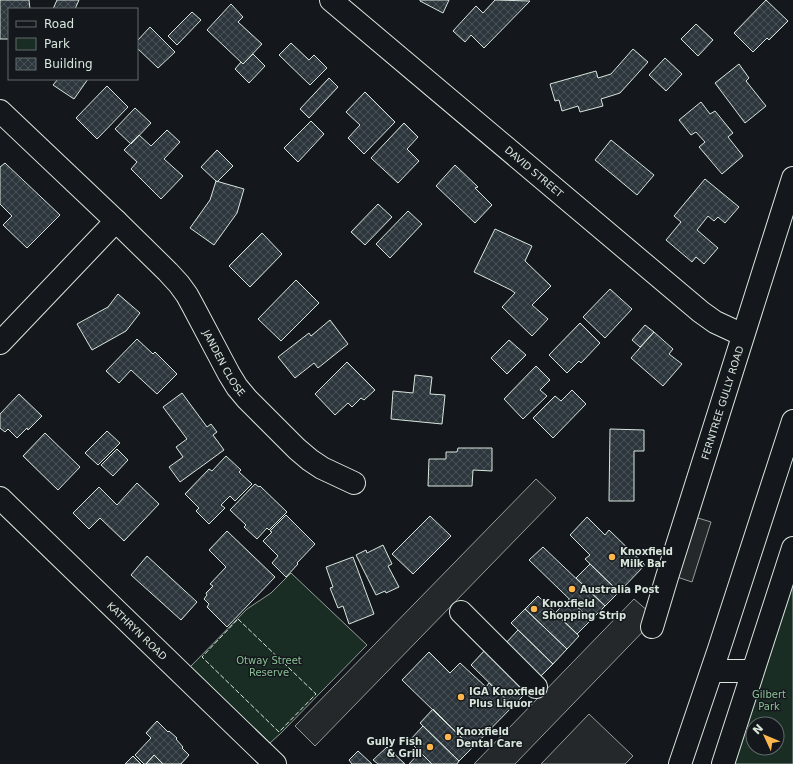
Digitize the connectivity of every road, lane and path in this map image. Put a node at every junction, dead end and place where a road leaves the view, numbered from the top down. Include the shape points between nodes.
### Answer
1 (330, 0) edge
2 (0, 111) edge
3 (793, 178) edge
4 (116, 221) junction
5 (743, 335) junction
6 (0, 343) edge
7 (793, 421) edge
8 (354, 483) dead end
9 (0, 498) edge
10 (793, 548) edge
11 (461, 612) dead end
12 (652, 627) dead end
13 (719, 649) junction
14 (712, 671) junction
15 (753, 671) junction
16 (536, 687) dead end
17 (275, 764) edge
18 (680, 764) edge
19 (723, 764) edge

1 - 5 street, DAVID STREET via 702,312 715,322
2 - 4 street, JANDEN CLOSE
3 - 5 street, FERNTREE GULLY ROAD
4 - 6 street
4 - 8 street, JANDEN CLOSE via 168,272 187,295 229,374 247,399 310,460
5 - 12 street, FERNTREE GULLY ROAD
7 - 13 street
9 - 17 street, KATHRYN ROAD
10 - 15 street
11 - 16 street
13 - 14 street
13 - 15 street
14 - 15 street
14 - 18 street
15 - 19 street

